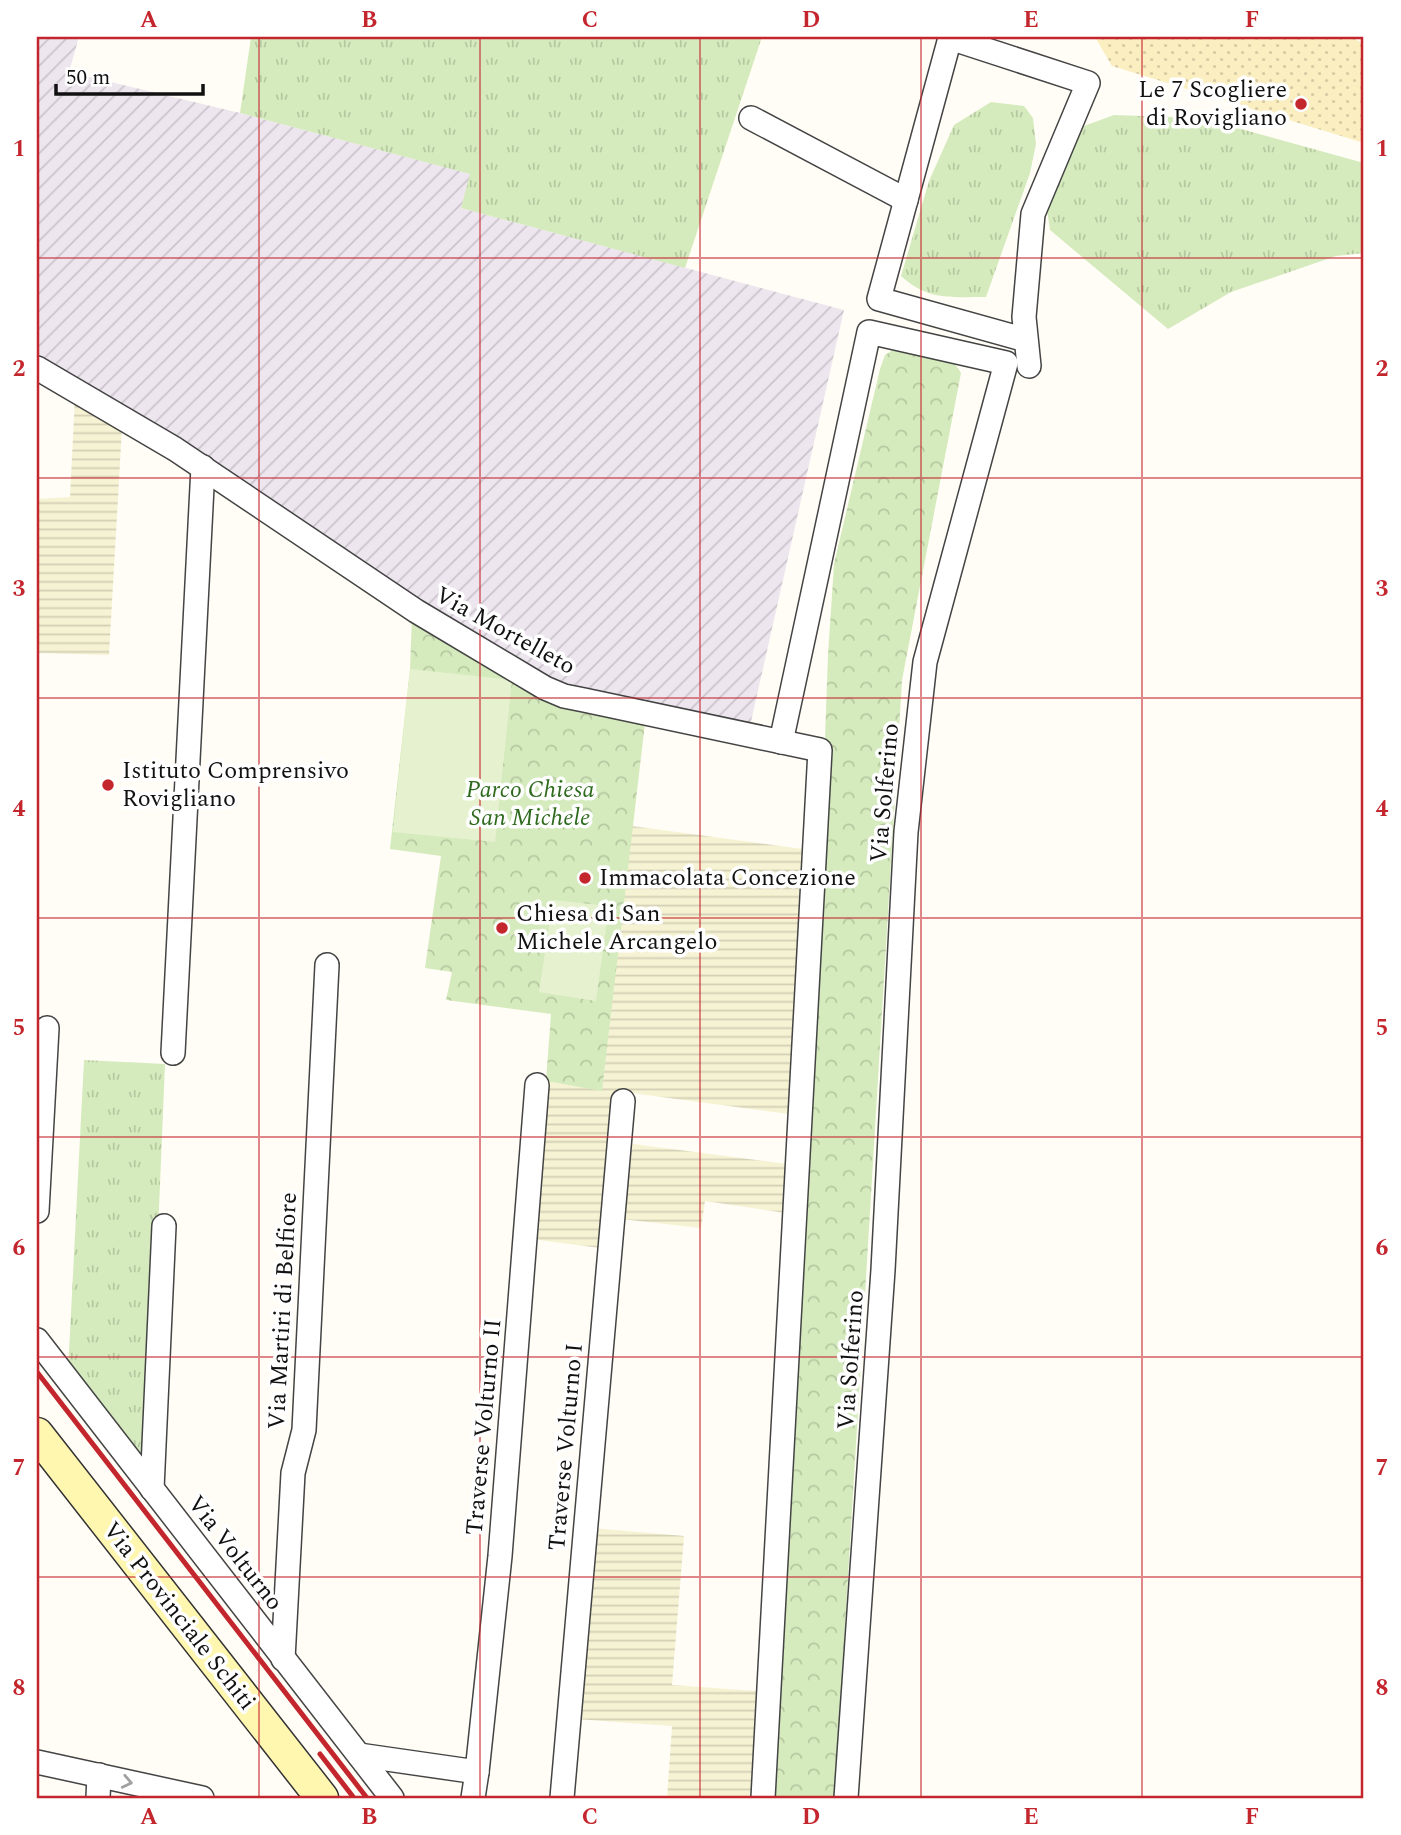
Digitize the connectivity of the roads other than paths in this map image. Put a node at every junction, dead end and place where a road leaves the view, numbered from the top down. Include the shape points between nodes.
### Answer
1 (751, 118) dead end
2 (906, 200) junction
3 (1026, 340) junction
4 (1029, 366) dead end
5 (37, 368) edge
6 (203, 467) junction
7 (781, 742) junction
8 (327, 965) dead end
9 (47, 1028) dead end
10 (173, 1053) dead end
11 (537, 1086) dead end
12 (623, 1101) dead end
13 (37, 1211) edge
14 (164, 1226) dead end
15 (37, 1340) edge
16 (37, 1434) edge
17 (152, 1489) junction
18 (283, 1659) junction
19 (359, 1755) junction
20 (37, 1762) edge
21 (477, 1772) junction
22 (99, 1775) junction
23 (98, 1798) edge
24 (202, 1798) edge
25 (322, 1798) edge
26 (392, 1798) edge
27 (473, 1798) edge
28 (562, 1798) edge
29 (763, 1798) edge
30 (846, 1798) edge

1 - 2 street
2 - 3 street via 879,299
2 - 3 street via 950,38 1088,83 1033,214
3 - 4 street
5 - 6 street, Via Mortelleto
6 - 7 street, Via Mortelleto via 416,611 545,688 584,701
6 - 10 street
7 - 29 street, Via Mortelleto via 820,750
7 - 30 street, Via Solferino via 869,332 1006,363 925,662 906,832 883,1270
8 - 18 street, Via Martiri di Belfiore via 304,1430 293,1473
9 - 13 street
11 - 21 street, Traverse Volturno II via 500,1556
12 - 28 street, Traverse Volturno I
14 - 17 street
15 - 17 street, Via Volturno
16 - 25 street, Via Provinciale Schiti
17 - 18 street, Via Volturno
18 - 19 street, Via Volturno
19 - 21 street
19 - 26 street, Via Volturno
20 - 22 street
21 - 27 street, Traverse Volturno II
22 - 23 street
22 -> 24 street

